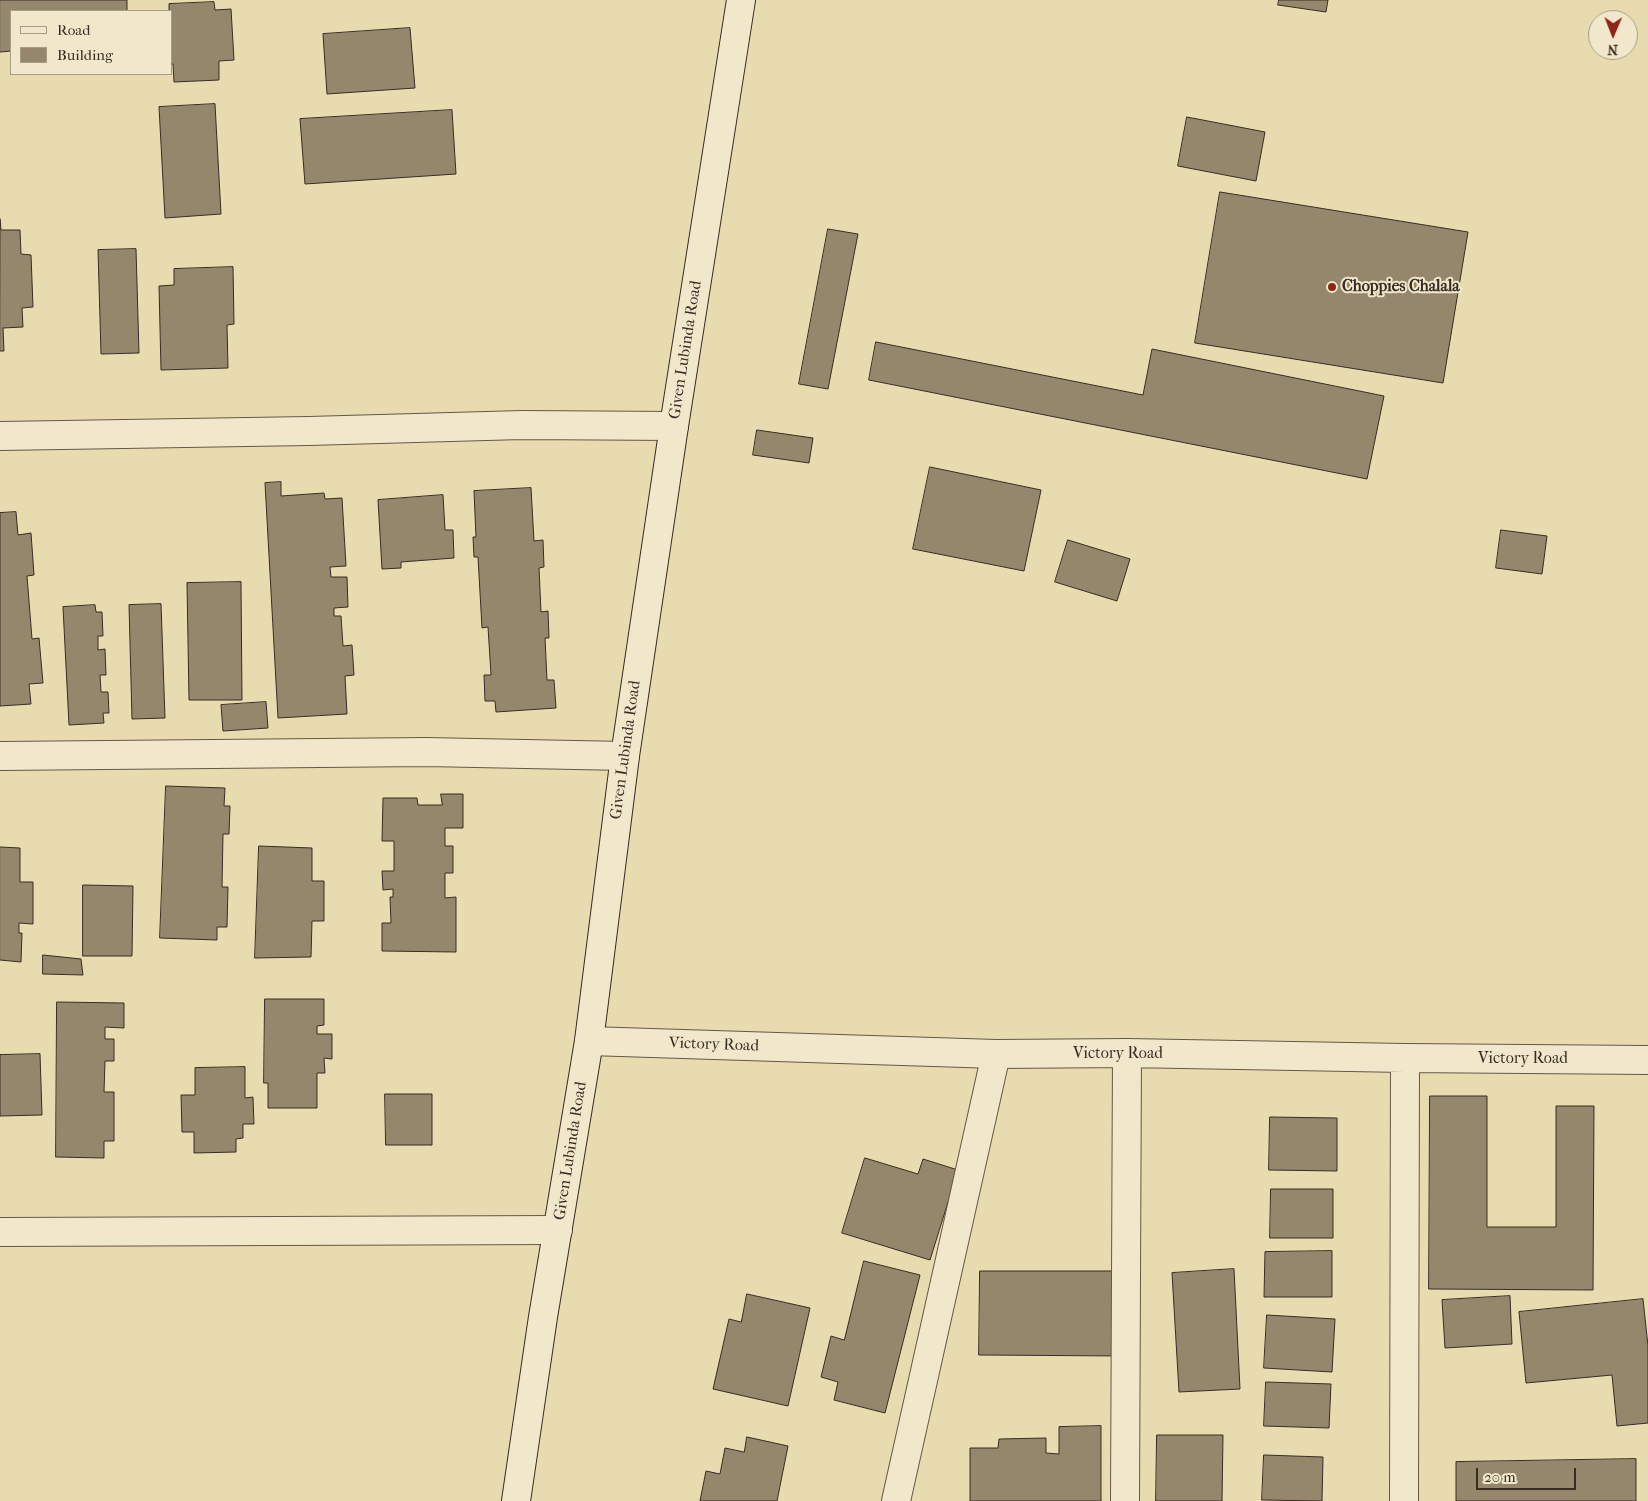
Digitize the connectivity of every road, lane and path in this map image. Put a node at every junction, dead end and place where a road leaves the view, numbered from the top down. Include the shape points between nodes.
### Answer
1 (741, 0) edge
2 (674, 426) junction
3 (0, 436) edge
4 (0, 756) edge
5 (625, 756) junction
6 (589, 1042) junction
7 (1127, 1053) junction
8 (996, 1054) junction
9 (1405, 1058) junction
10 (1648, 1060) edge
11 (558, 1230) junction
12 (0, 1232) edge
13 (516, 1501) edge
14 (896, 1501) edge
15 (1125, 1501) edge
16 (1404, 1501) edge

1 - 2 street, Given Lubinda Road
2 - 3 street via 522,424
2 - 5 street, Given Lubinda Road
4 - 5 street via 426,752
5 - 6 street, Given Lubinda Road
6 - 8 street, Victory Road
6 - 11 street, Given Lubinda Road
7 - 8 street, Victory Road
7 - 9 street, Victory Road
7 - 15 street
8 - 14 street
9 - 10 street, Victory Road
9 - 16 street
11 - 12 street
11 - 13 street, Given Lubinda Road

